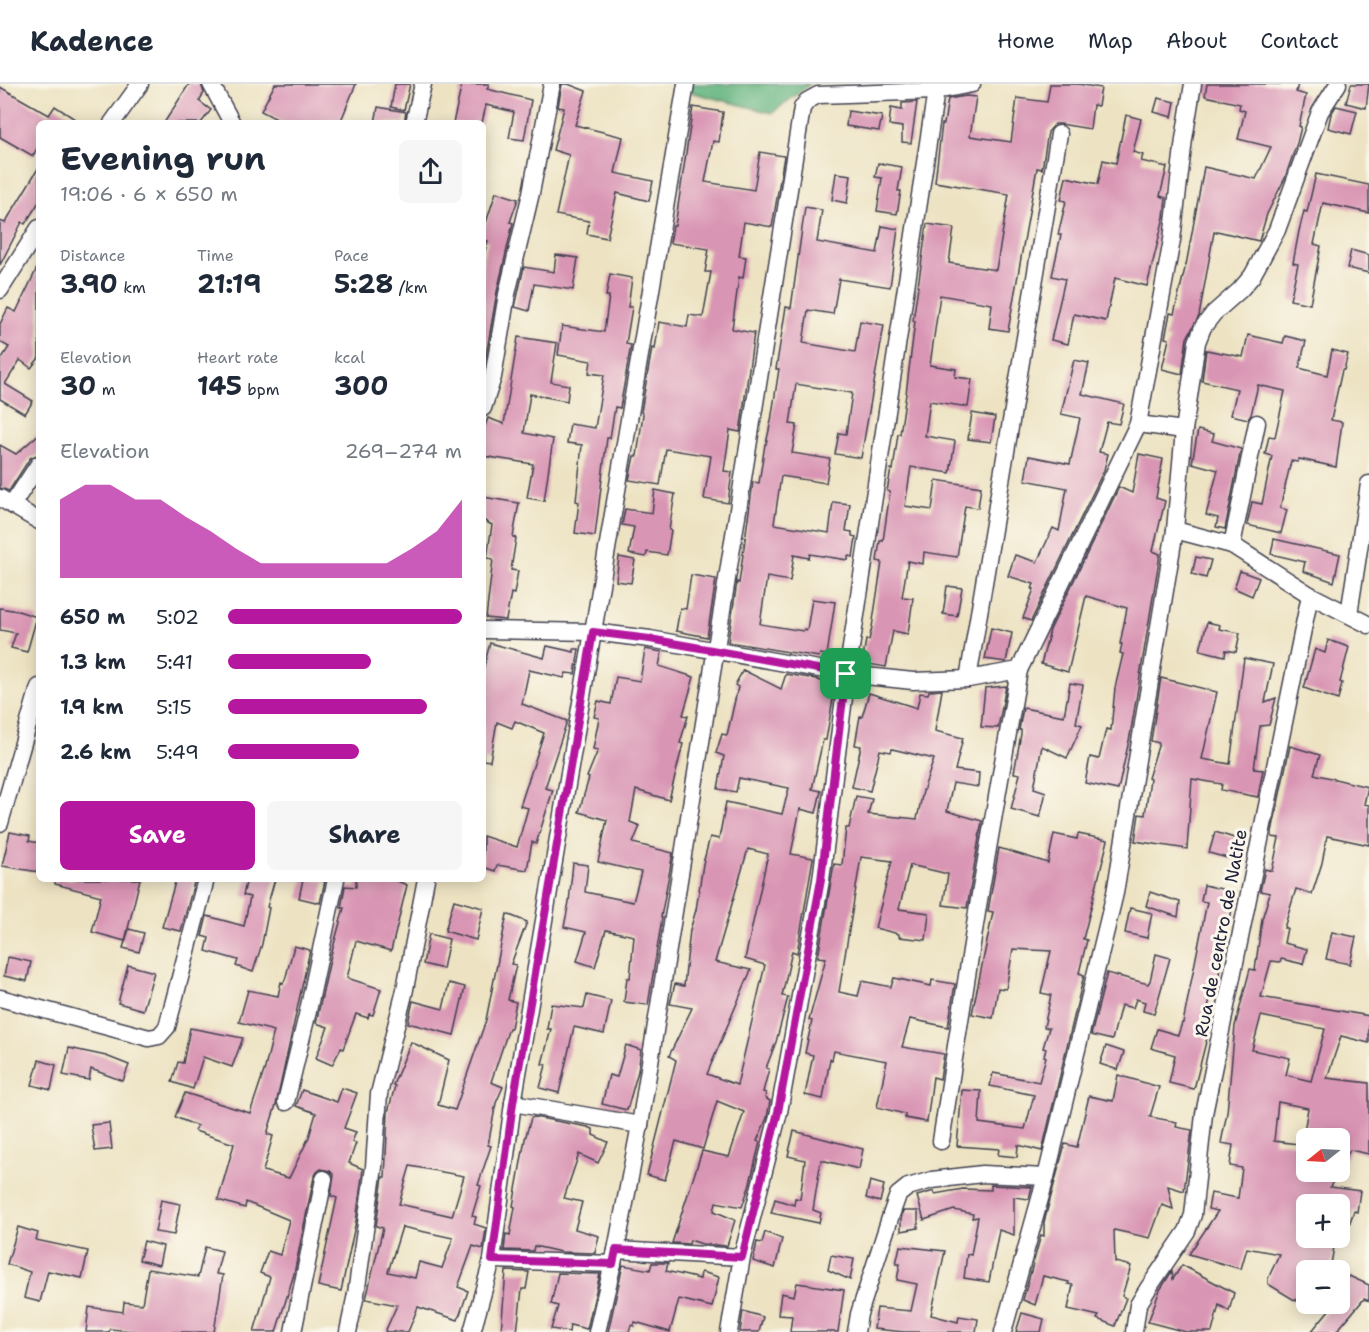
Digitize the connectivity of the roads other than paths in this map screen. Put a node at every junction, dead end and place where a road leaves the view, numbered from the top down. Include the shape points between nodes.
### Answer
1 (140, 84) edge
2 (211, 84) edge
3 (423, 84) edge
4 (552, 84) edge
5 (686, 84) edge
6 (972, 84) edge
7 (1193, 84) edge
8 (1338, 84) edge
9 (936, 87) edge
10 (114, 120) edge
11 (230, 120) edge
12 (415, 120) edge
13 (1059, 134) dead end
14 (36, 233) edge
15 (0, 290) edge
16 (486, 399) edge
17 (1257, 423) dead end
18 (1138, 424) junction
19 (1184, 430) junction
20 (36, 467) edge
21 (1369, 484) edge
22 (6, 502) edge
23 (36, 519) edge
24 (1175, 530) junction
25 (1232, 545) junction
26 (1310, 595) junction
27 (1348, 614) junction
28 (1369, 625) edge
29 (486, 630) edge
30 (593, 632) junction
31 (716, 651) junction
32 (1019, 670) junction
33 (846, 674) junction
34 (968, 680) junction
35 (36, 697) edge
36 (0, 823) edge
37 (205, 882) edge
38 (335, 882) edge
39 (425, 882) edge
40 (0, 998) edge
41 (286, 1102) dead end
42 (513, 1103) junction
43 (640, 1125) junction
44 (941, 1141) dead end
45 (1046, 1177) junction
46 (324, 1179) dead end
47 (614, 1257) junction
48 (742, 1257) junction
49 (492, 1260) junction
50 (293, 1332) edge
51 (348, 1332) edge
52 (472, 1332) edge
53 (597, 1332) edge
54 (729, 1332) edge
55 (856, 1332) edge
56 (1004, 1332) edge
57 (1134, 1332) edge

1 - 10 street
2 - 11 street
3 - 12 street
4 - 16 street
5 - 30 street
6 - 9 street
7 - 18 street via 1173,240
8 - 19 street via 1320,112 1277,230 1252,276 1203,327 1197,342
9 - 31 street via 818,95 802,108
9 - 33 street
13 - 34 street
14 - 15 street
17 - 25 street
18 - 19 street
18 - 32 street
19 - 24 street
20 - 22 street
21 - 27 street
22 - 23 street
24 - 25 street
24 - 45 street via 1114,893
25 - 26 street
26 - 27 street
26 - 57 street, Rua de centro de Natite via 1204,1114 1193,1215 1187,1231 1138,1305
27 - 28 street
29 - 30 street
30 - 31 street
30 - 42 street
31 - 33 street
31 - 43 street
32 - 34 street
32 - 44 street
33 - 34 street via 913,681
33 - 48 street via 821,880 778,1112
35 - 36 street
37 - 40 street via 167,1027 159,1036 149,1038
38 - 41 street
39 - 51 street via 404,994 379,1094 374,1167
42 - 43 street
42 - 49 street
43 - 47 street
45 - 55 street via 982,1174 908,1186 898,1195
45 - 56 street
46 - 50 street
47 - 48 street
47 - 49 street
47 - 53 street
48 - 54 street
49 - 52 street

